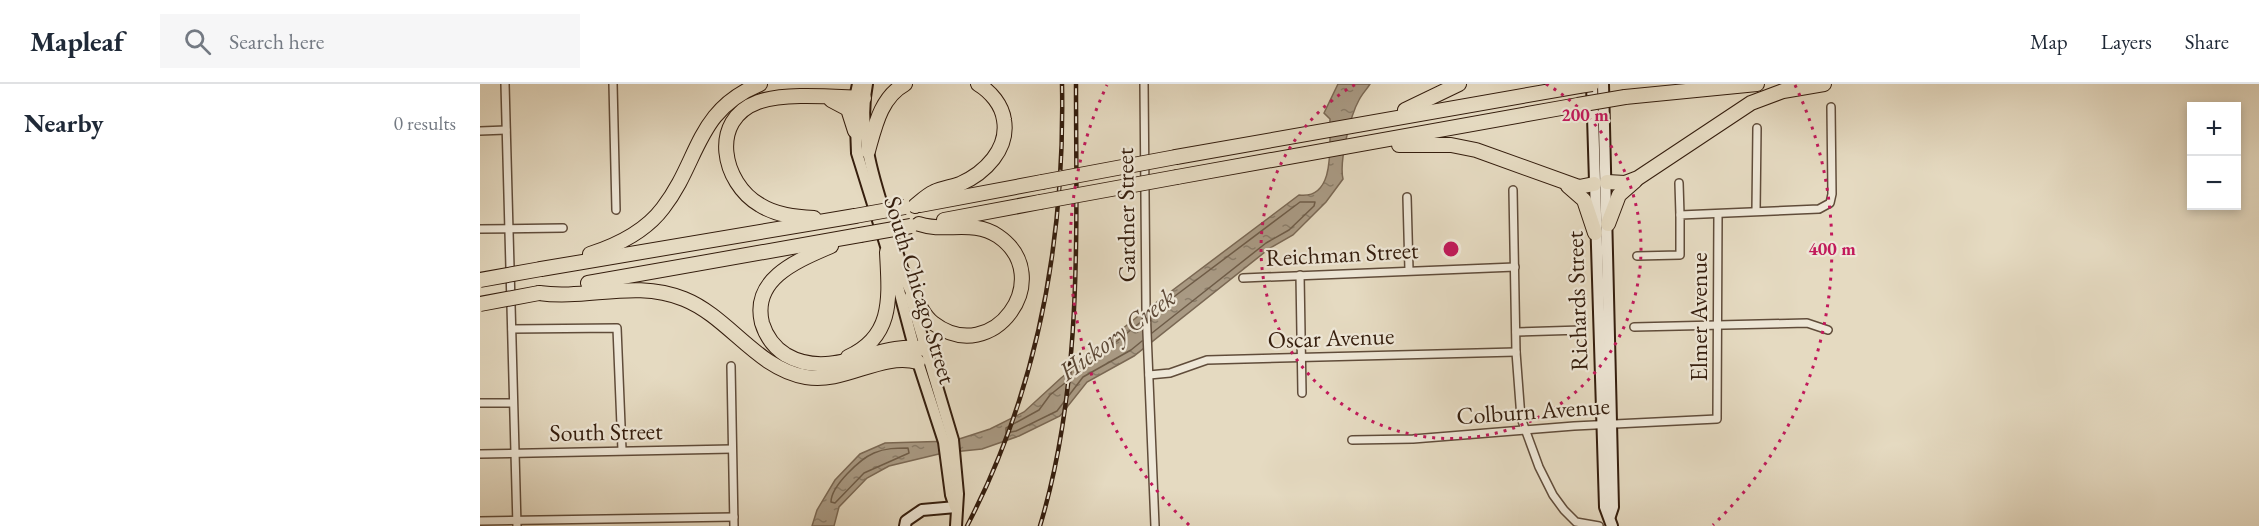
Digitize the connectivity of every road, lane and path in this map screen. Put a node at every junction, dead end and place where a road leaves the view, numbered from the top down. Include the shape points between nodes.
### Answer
1 (505, 84) edge
2 (613, 84) edge
3 (760, 84) edge
4 (867, 84) edge
5 (905, 84) edge
6 (978, 84) edge
7 (1144, 84) edge
8 (1459, 84) edge
9 (1603, 84) edge
10 (1757, 84) edge
11 (1824, 84) edge
12 (1585, 85) edge
13 (859, 93) edge
14 (824, 98) junction
15 (1831, 107) dead end
16 (1377, 120) junction
17 (1757, 128) dead end
18 (506, 130) junction
19 (480, 131) edge
20 (855, 131) junction
21 (1373, 143) junction
22 (868, 151) junction
23 (1638, 178) junction
24 (1564, 182) junction
25 (1600, 183) junction
26 (1679, 183) dead end
27 (1513, 190) dead end
28 (1407, 197) dead end
29 (910, 206) junction
30 (616, 210) dead end
31 (1756, 211) junction
32 (1718, 214) junction
33 (1680, 215) junction
34 (837, 219) junction
35 (1608, 224) junction
36 (915, 225) junction
37 (563, 228) dead end
38 (480, 229) edge
39 (508, 229) junction
40 (1595, 232) junction
41 (856, 236) junction
42 (887, 252) junction
43 (1637, 256) dead end
44 (1515, 267) junction
45 (541, 269) junction
46 (1409, 270) junction
47 (903, 272) junction
48 (1300, 275) junction
49 (1243, 278) dead end
50 (480, 280) edge
51 (539, 293) junction
52 (480, 304) edge
53 (1718, 326) junction
54 (1634, 327) dead end
55 (512, 329) junction
56 (1582, 330) dead end
57 (1828, 330) dead end
58 (1516, 332) junction
59 (920, 348) junction
60 (1516, 352) junction
61 (1302, 359) junction
62 (918, 362) junction
63 (835, 363) junction
64 (730, 366) dead end
65 (1149, 375) junction
66 (1302, 393) dead end
67 (480, 403) edge
68 (513, 403) junction
69 (942, 419) junction
70 (1717, 419) joint
71 (1607, 425) junction
72 (1525, 432) junction
73 (1352, 440) dead end
74 (732, 448) junction
75 (622, 450) junction
76 (514, 453) junction
77 (480, 454) edge
78 (956, 507) junction
79 (734, 517) junction
80 (480, 521) edge
81 (1611, 521) edge
82 (517, 523) edge
83 (734, 526) edge
84 (905, 526) edge
85 (956, 526) edge
86 (1155, 526) edge
87 (1599, 526) edge

1 - 18 street
2 - 30 street
3 - 45 highway via 732,98 717,112 667,203 644,228 605,249
4 - 13 main road, South Chicago Street
5 - 22 highway via 888,99 878,116
6 - 29 highway via 1002,109 1002,145 992,161 978,172
7 - 65 street, Gardner Street
8 - 16 highway via 1419,105
9 - 25 street, Richards Street
10 - 21 highway, bridge via 1625,97
11 - 23 highway via 1783,91 1751,103
12 - 16 highway
12 - 25 street, Richards Street
13 - 14 highway
13 - 20 main road, South Chicago Street
13 - 22 main road, South Chicago Street
14 - 20 highway via 848,109
14 - 34 highway via 775,98 751,105 730,126 726,149 736,182 760,205 795,216
15 - 31 street via 1830,203 1819,209
16 - 29 highway, bridge
17 - 31 street
18 - 19 street
18 - 39 street
20 - 42 main road, South Chicago Street via 857,153
21 - 24 highway via 1451,145 1476,150
21 - 36 highway, bridge
22 - 47 main road, South Chicago Street
23 - 25 highway via 1625,183
23 - 35 highway via 1619,195
24 - 25 highway via 1580,187
24 - 40 highway via 1584,200
25 - 35 street, Richards Street
25 - 40 street, Richards Street
26 - 33 street
27 - 44 street
28 - 46 street
29 - 34 highway, bridge
31 - 32 street
32 - 33 street
32 - 53 street, Elmer Avenue
33 - 43 street via 1680,255
34 - 45 highway
35 - 71 street, Richards Street
36 - 41 highway, bridge
36 - 47 highway via 934,229 966,226 999,237 1019,262 1020,294 1006,319 993,329 962,336 932,322
37 - 39 street
38 - 39 street
39 - 55 street
40 - 71 street, Richards Street
41 - 51 highway
41 - 63 highway via 796,260 769,284 762,298 764,330 785,354 802,362
42 - 59 main road, South Chicago Street
42 - 63 highway via 887,315 867,346
44 - 46 street, Reichman Street
44 - 58 street
45 - 50 highway, bridge
46 - 48 street, Reichman Street
47 - 59 main road, South Chicago Street
48 - 49 street, Reichman Street
48 - 61 street
51 - 52 highway, bridge
51 - 62 highway via 638,289 674,295 710,313 772,363 805,377 833,378 894,360
53 - 54 street
53 - 57 street via 1807,323
53 - 70 street, Elmer Avenue
55 - 68 street
55 - 75 street via 616,328
56 - 58 street
58 - 60 street
59 - 62 main road, South Chicago Street
59 - 63 highway via 900,348
59 - 69 main road, South Chicago Street
60 - 61 street, Oscar Avenue
60 - 72 street
61 - 65 street, Oscar Avenue via 1207,360 1170,373
61 - 66 street
62 - 69 main road, South Chicago Street
64 - 74 street
65 - 86 street, Gardner Street
67 - 68 street
68 - 76 street
69 - 78 main road, South Chicago Street via 958,494
70 - 71 street, Colburn Avenue
71 - 72 street, Colburn Avenue
71 - 81 street, Richards Street via 1605,507
72 - 73 street, Colburn Avenue
72 - 87 street via 1553,495 1564,510 1576,522
74 - 75 street, South Street
74 - 79 street
75 - 76 street, South Street
76 - 77 street, South Street
76 - 82 street
78 - 84 street via 922,510
78 - 85 main road, South Chicago Street
79 - 82 street
79 - 83 street
80 - 82 street

